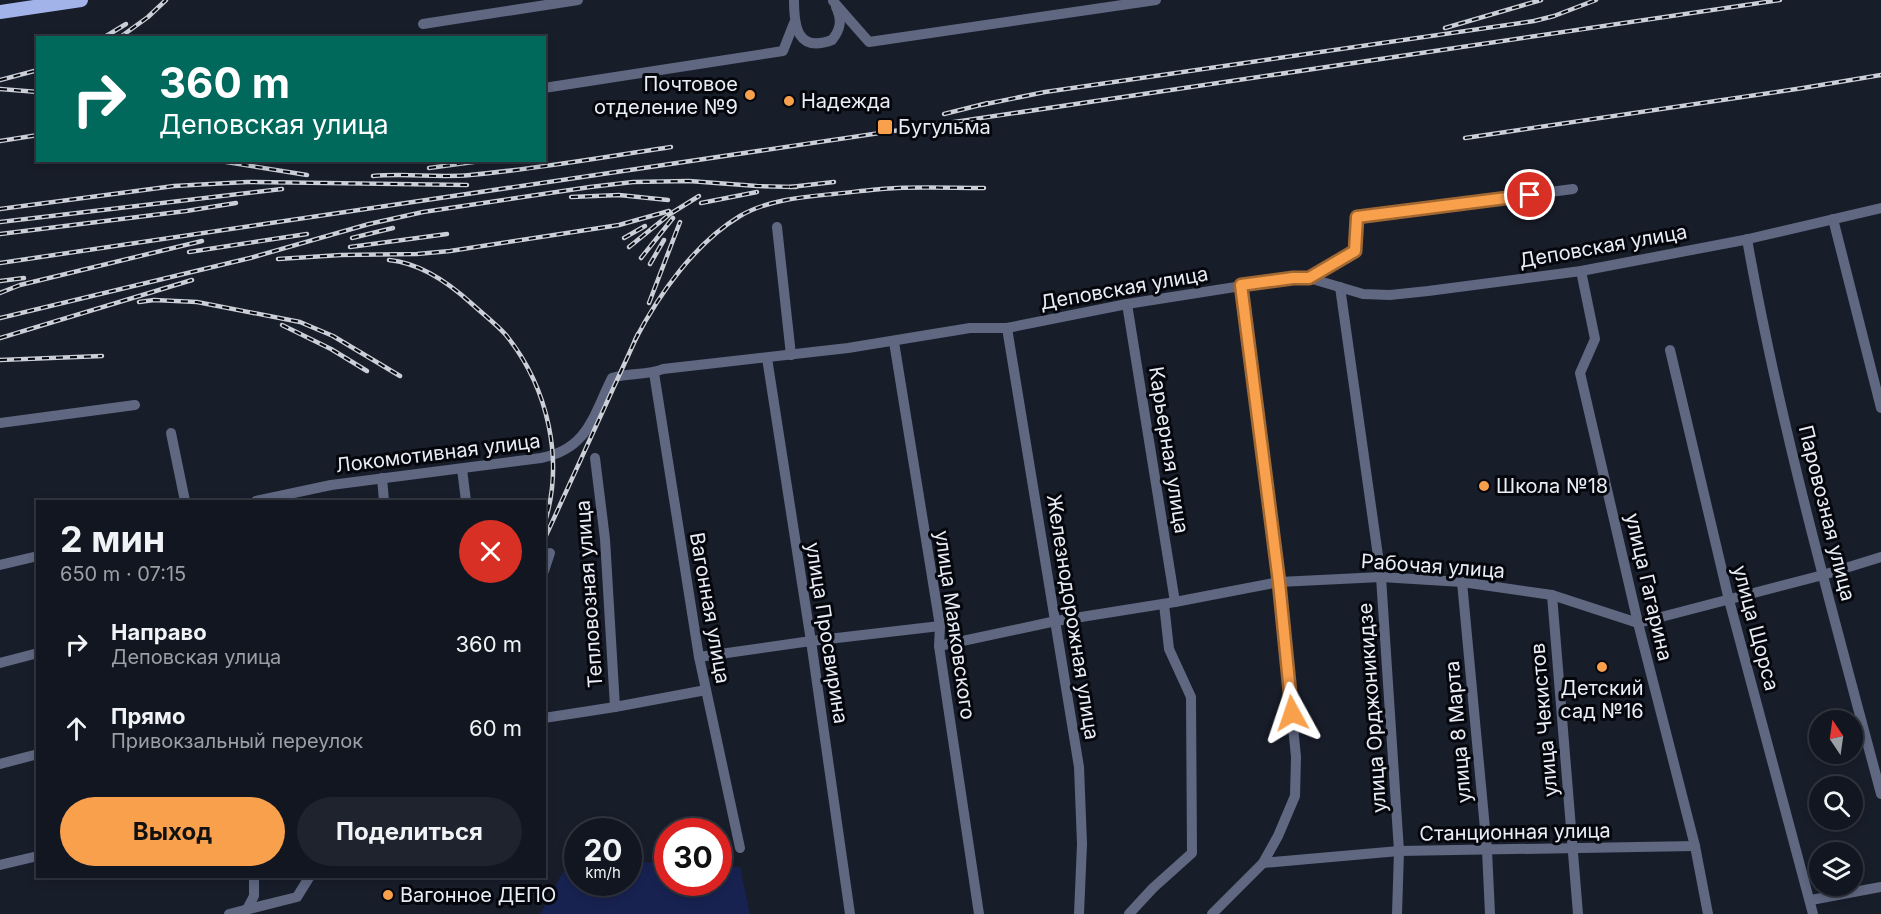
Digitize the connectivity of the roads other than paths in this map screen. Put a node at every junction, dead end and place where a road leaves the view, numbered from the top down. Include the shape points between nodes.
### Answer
1 (81, 0) edge
2 (578, 0) edge
3 (794, 0) edge
4 (1156, 0) edge
5 (832, 1) edge
6 (0, 12) edge
7 (794, 23) junction
8 (423, 24) dead end
9 (546, 88) edge
10 (1573, 189) dead end
11 (1881, 208) edge
12 (1833, 219) junction
13 (777, 227) dead end
14 (1747, 239) junction
15 (1581, 271) junction
16 (1309, 278) junction
17 (1241, 285) junction
18 (1340, 287) junction
19 (1127, 304) junction
20 (1006, 328) junction
21 (894, 342) junction
22 (1670, 350) dead end
23 (791, 355) junction
24 (767, 358) junction
25 (654, 373) junction
26 (135, 405) dead end
27 (1881, 408) edge
28 (0, 423) edge
29 (171, 433) dead end
30 (595, 458) dead end
31 (462, 469) junction
32 (382, 478) junction
33 (287, 497) edge
34 (184, 500) edge
35 (264, 500) edge
36 (384, 500) edge
37 (466, 500) edge
38 (550, 553) dead end
39 (36, 556) edge
40 (1881, 557) edge
41 (0, 565) edge
42 (546, 565) edge
43 (1823, 575) junction
44 (1381, 577) junction
45 (1279, 582) junction
46 (1462, 582) junction
47 (1552, 595) junction
48 (1729, 600) junction
49 (1169, 603) junction
50 (1056, 621) junction
51 (1638, 623) junction
52 (940, 626) junction
53 (811, 641) junction
54 (939, 646) junction
55 (36, 654) edge
56 (699, 657) junction
57 (0, 663) edge
58 (706, 690) junction
59 (615, 707) junction
60 (546, 718) edge
61 (36, 755) edge
62 (0, 764) edge
63 (1881, 794) edge
64 (1695, 846) junction
65 (740, 848) dead end
66 (1572, 849) junction
67 (1487, 850) junction
68 (1400, 851) junction
69 (36, 857) edge
70 (1263, 863) junction
71 (0, 866) edge
72 (254, 878) edge
73 (309, 878) edge
74 (1881, 887) edge
75 (1811, 900) junction
76 (247, 909) junction
77 (228, 914) edge
78 (850, 914) edge
79 (979, 914) edge
80 (1079, 914) edge
81 (1129, 914) edge
82 (1212, 914) edge
83 (1397, 914) edge
84 (1490, 914) edge
85 (1578, 914) edge
86 (1708, 914) edge
87 (1813, 914) edge

1 - 6 main road
2 - 8 street
3 - 7 street
4 - 5 street via 869,42
5 - 7 street via 840,26 832,40 822,44 809,41
7 - 9 street via 783,51
10 - 16 street via 1357,217 1355,251
11 - 12 street, Деповская улица
12 - 14 street, Деповская улица
12 - 27 street
13 - 23 street
14 - 15 street, Деповская улица
14 - 43 street, Паровозная улица via 1760,318
15 - 18 street, Деповская улица via 1390,295 1363,294
15 - 51 street, улица Гагарина via 1596,339 1580,373
16 - 17 street, Деповская улица
16 - 18 street, Деповская улица
17 - 19 street, Деповская улица
17 - 45 street
18 - 44 street, улица Орджоникидзе
19 - 20 street, Деповская улица
19 - 49 street, Карьерная улица
20 - 21 street, Деповская улица via 970,328
20 - 50 street, Железнодорожная улица
21 - 23 street, Деповская улица
21 - 52 street, улица Маяковского
22 - 48 street, улица Щорса
23 - 24 street, Деповская улица
24 - 25 street, Деповская улица
24 - 53 street, улица Просвирина
25 - 31 street, Локомотивная улица via 612,378 584,435 566,451
25 - 56 street, Вагонная улица
26 - 28 street
29 - 34 street
30 - 59 street, Тепловозная улица via 605,539
31 - 32 street, Локомотивная улица
31 - 37 street
32 - 33 street, Локомотивная улица
32 - 36 street
33 - 35 street, Локомотивная улица
38 - 42 street
39 - 41 street
40 - 43 street
43 - 48 street
43 - 63 street, Паровозная улица
44 - 45 street, Рабочая улица
44 - 46 street, Рабочая улица
44 - 68 street, улица Орджоникидзе
45 - 49 street, Рабочая улица
45 - 70 street via 1296,757 1295,796
46 - 47 street, Рабочая улица
46 - 67 street, улица 8 Марта
47 - 51 street, Рабочая улица
47 - 66 street, улица Чекистов
48 - 51 street
48 - 75 street, улица Щорса
49 - 50 street, Рабочая улица
49 - 81 street, Карьерная улица via 1170,649 1191,697 1192,853
50 - 54 street, Рабочая улица
50 - 80 street, Железнодорожная улица via 1079,767
51 - 64 street, улица Гагарина
52 - 53 street
52 - 54 street, улица Маяковского
53 - 56 street
53 - 78 street, улица Просвирина
54 - 79 street, улица Маяковского
55 - 57 street
56 - 58 street, Вагонная улица
58 - 59 street, Тепловозная улица
58 - 65 street, Вагонная улица
59 - 60 street
61 - 62 street
64 - 66 street, Станционная улица
64 - 86 street, улица Гагарина
66 - 67 street, Станционная улица
66 - 85 street, улица Чекистов
67 - 68 street, Станционная улица
67 - 84 street, улица 8 Марта
68 - 70 street, Станционная улица
68 - 83 street, улица Орджоникидзе
69 - 71 street
70 - 82 street
72 - 76 street via 254,897
73 - 76 street via 297,897
74 - 75 street
75 - 87 street, улица Щорса
76 - 77 street

